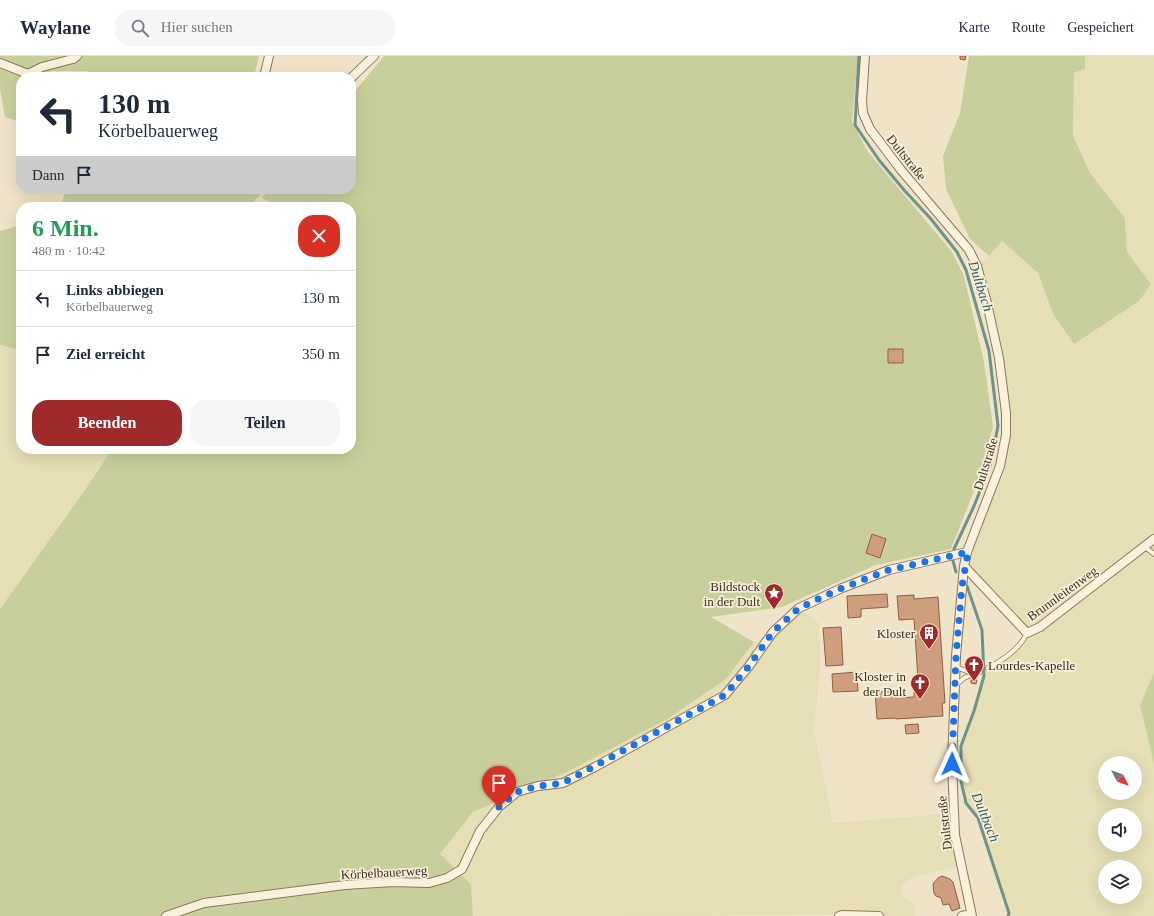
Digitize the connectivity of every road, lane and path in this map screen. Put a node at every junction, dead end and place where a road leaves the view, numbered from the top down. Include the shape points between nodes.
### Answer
1 (77, 56) edge
2 (269, 56) edge
3 (374, 56) edge
4 (865, 56) edge
5 (0, 63) edge
6 (20, 72) edge
7 (35, 72) edge
8 (265, 72) edge
9 (356, 73) edge
10 (1154, 539) edge
11 (1145, 547) junction
12 (968, 552) junction
13 (1154, 554) edge
14 (964, 566) junction
15 (1027, 633) junction
16 (956, 667) junction
17 (988, 668) dead end
18 (980, 672) dead end
19 (974, 674) junction
20 (955, 686) junction
21 (972, 915) edge
22 (166, 916) edge
23 (839, 916) edge
24 (879, 916) edge
25 (962, 916) edge

1 - 7 street via 42,67
2 - 8 street
3 - 9 street
4 - 12 street, Dultstraße via 862,101 863,113 870,129 969,250 977,266 999,358 1006,435 1000,466
5 - 6 street
10 - 11 street, Brunnleitenweg
11 - 13 lane
11 - 15 street, Brunnleitenweg via 1040,627
12 - 14 street, Dultstraße
12 - 22 street, Körbelbauerweg via 889,570 799,608 773,632 725,695 563,783 517,792 499,807 480,831 462,868 447,878 429,884 393,882 345,885 204,903
14 - 15 street
14 - 16 street, Dultstraße
15 - 17 lane, Brunnleitenweg via 1023,641 1001,661
16 - 19 lane
16 - 20 street, Dultstraße
18 - 19 lane
19 - 20 lane
20 - 21 street, Dultstraße via 952,764 955,835
21 - 25 street
23 - 24 street

